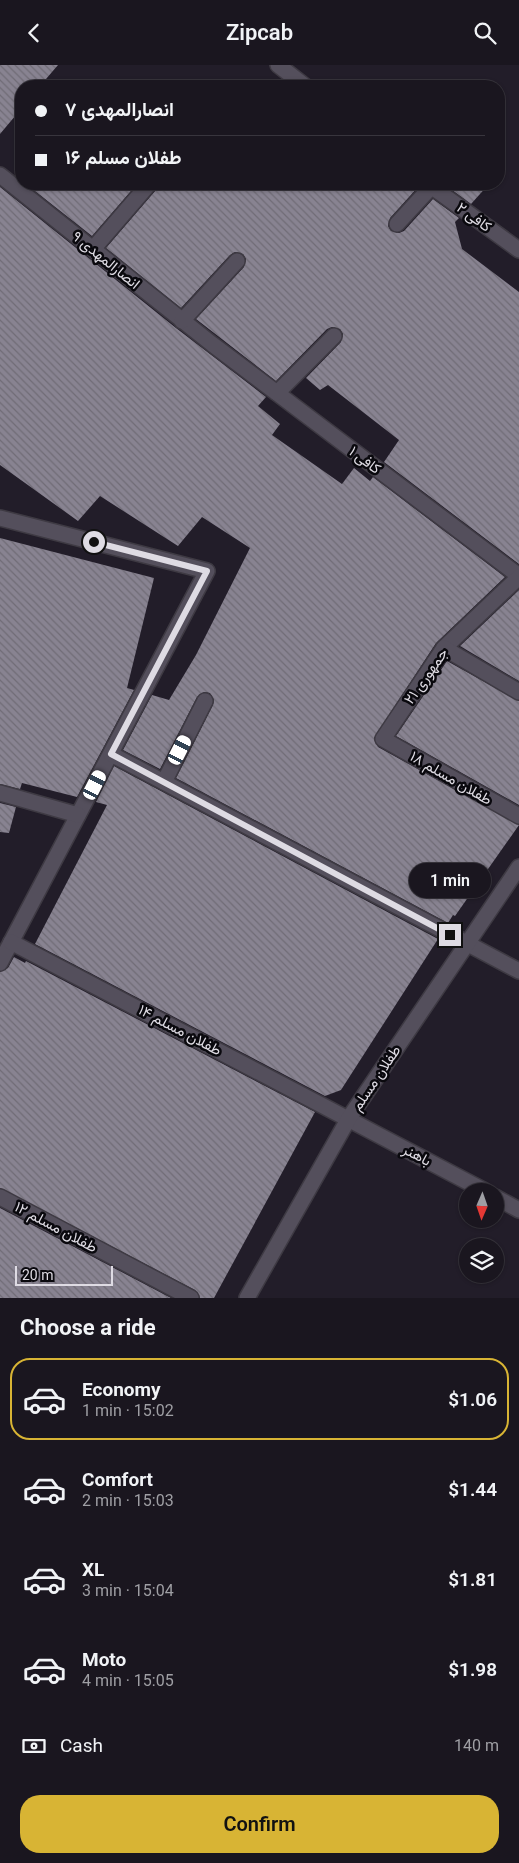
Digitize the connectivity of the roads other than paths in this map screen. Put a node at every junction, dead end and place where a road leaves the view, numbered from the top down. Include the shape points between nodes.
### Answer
1 (278, 65) edge
2 (297, 80) edge
3 (0, 175) edge
4 (15, 187) edge
5 (19, 190) edge
6 (145, 190) edge
7 (426, 190) edge
8 (437, 190) edge
9 (397, 224) dead end
10 (93, 249) junction
11 (519, 249) edge
12 (237, 261) dead end
13 (182, 321) junction
14 (334, 335) dead end
15 (212, 344) joint
16 (277, 393) junction
17 (0, 518) edge
18 (519, 576) edge
19 (444, 648) junction
20 (519, 692) edge
21 (205, 701) dead end
22 (383, 739) joint
23 (111, 754) junction
24 (164, 782) junction
25 (0, 793) edge
26 (78, 815) junction
27 (519, 816) edge
28 (519, 867) edge
29 (11, 942) junction
30 (467, 943) junction
31 (0, 963) edge
32 (519, 971) edge
33 (349, 1118) junction
34 (470, 1183) edge
35 (0, 1197) edge
36 (504, 1202) edge
37 (519, 1210) edge
38 (191, 1298) edge
39 (247, 1298) edge

1 - 2 street
3 - 4 street, انصارالمهدی ۹
5 - 10 street, انصارالمهدی ۹
6 - 10 street
7 - 9 street
8 - 11 street, کافی ۲
10 - 13 street, انصارالمهدی ۹
12 - 13 street
13 - 15 street, انصارالمهدی ۹
14 - 16 street
15 - 16 street, کافی ۱
16 - 18 street, کافی ۱
17 - 23 street via 207,571
18 - 19 street, جمهوری ۲۱
19 - 20 street
19 - 22 street, جمهوری ۲۱
21 - 24 street
22 - 27 street, طفلان مسلم ۱۸
23 - 24 street
23 - 26 street
24 - 30 street
25 - 26 street
26 - 29 street
28 - 30 street, طفلان مسلم
29 - 31 street
29 - 33 street, طفلان مسلم ۱۴
30 - 32 street
30 - 33 street, طفلان مسلم
33 - 34 street, باهنر
33 - 39 street, طفلان مسلم
35 - 38 street, طفلان مسلم ۱۲
36 - 37 street

